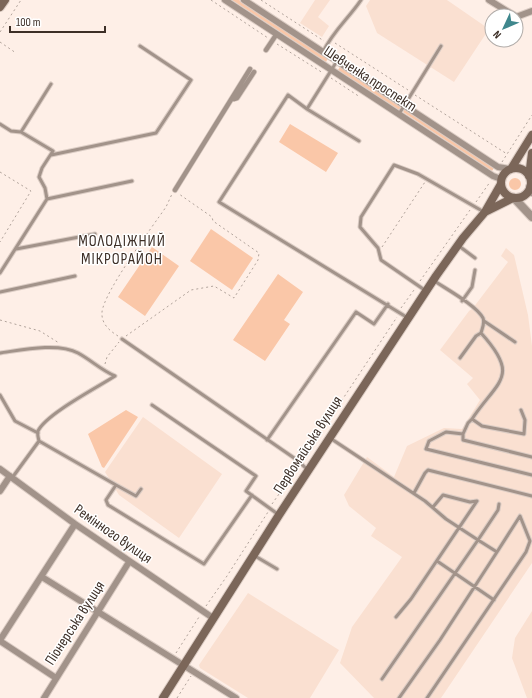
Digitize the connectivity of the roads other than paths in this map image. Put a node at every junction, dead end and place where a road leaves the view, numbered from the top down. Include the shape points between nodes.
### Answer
1 (5, 0) edge
2 (225, 0) edge
3 (244, 0) edge
4 (361, 0) edge
5 (489, 0) edge
6 (0, 7) edge
7 (502, 8) edge
8 (276, 35) junction
9 (140, 46) dead end
10 (441, 46) dead end
11 (266, 50) dead end
12 (323, 52) junction
13 (337, 61) junction
14 (331, 70) junction
15 (252, 71) dead end
16 (51, 84) dead end
17 (404, 105) junction
18 (307, 109) junction
19 (399, 114) junction
20 (0, 124) edge
21 (21, 132) junction
22 (532, 135) edge
23 (358, 141) dead end
24 (532, 153) edge
25 (51, 155) junction
26 (510, 169) junction
27 (529, 176) junction
28 (498, 179) junction
29 (132, 181) dead end
30 (531, 189) edge
31 (175, 190) road end
32 (513, 198) junction
33 (47, 199) junction
34 (485, 212) junction
35 (532, 217) edge
36 (95, 234) dead end
37 (458, 245) junction
38 (16, 249) junction
39 (475, 258) dead end
40 (475, 270) dead end
41 (0, 273) edge
42 (75, 276) dead end
43 (433, 280) junction
44 (426, 291) junction
45 (0, 292) edge
46 (462, 301) junction
47 (388, 304) junction
48 (408, 318) junction
49 (484, 321) junction
50 (481, 333) junction
51 (122, 339) road end
52 (515, 342) dead end
53 (0, 353) edge
54 (460, 358) dead end
55 (0, 395) edge
56 (152, 405) dead end
57 (521, 410) dead end
58 (472, 419) junction
59 (38, 433) junction
60 (463, 434) junction
61 (330, 438) junction
62 (268, 440) junction
63 (39, 441) junction
64 (532, 457) edge
65 (0, 469) edge
66 (308, 470) junction
67 (532, 475) edge
68 (11, 477) junction
69 (116, 485) junction
70 (141, 489) dead end
71 (0, 491) edge
72 (414, 493) junction
73 (252, 495) junction
74 (532, 496) edge
75 (499, 504) dead end
76 (433, 507) junction
77 (279, 515) junction
78 (75, 524) junction
79 (460, 528) junction
80 (478, 540) junction
81 (497, 552) junction
82 (253, 555) junction
83 (437, 561) junction
84 (130, 562) junction
85 (277, 569) dead end
86 (454, 573) junction
87 (42, 577) junction
88 (475, 587) junction
89 (494, 600) junction
90 (98, 613) junction
91 (396, 617) dead end
92 (214, 618) junction
93 (0, 641) edge
94 (184, 665) junction
95 (56, 678) junction
96 (382, 679) dead end
97 (232, 697) edge
98 (44, 698) edge
99 (163, 698) edge
100 (399, 698) edge
101 (427, 698) edge

1 - 6 main road
2 - 8 street, Шевченка проспект
3 - 12 street, Шевченка проспект
4 - 12 lane via 352,15 343,21
5 - 7 street
8 - 11 street
8 - 14 street, Шевченка проспект
9 - 25 lane via 192,80 156,133
10 - 17 lane
12 - 13 street, Шевченка проспект
13 - 14 lane
13 - 17 street, Шевченка проспект
14 - 18 lane
14 - 19 street, Шевченка проспект
15 - 31 street via 237,98
16 - 21 lane
17 - 19 lane
17 - 26 street, Шевченка проспект via 498,167
18 - 23 lane
18 - 47 lane via 288,95 219,202
19 - 28 street, Шевченка проспект
20 - 21 lane via 11,131
21 - 25 lane via 53,151
22 - 26 main road
24 - 27 main road
25 - 33 lane via 39,177
26 - 27 main road via 518,168
26 - 28 main road
27 - 30 main road
28 - 32 main road via 505,194
28 - 34 main road, Первомайська вулиця
29 - 33 lane
30 - 32 main road via 524,196
32 - 34 main road, Первомайська вулиця
32 - 35 street
33 - 38 lane
34 - 37 main road, Первомайська вулиця
34 - 44 lane via 427,179 394,166 361,217 360,227 378,248 381,260
36 - 38 lane
37 - 39 lane
37 - 43 main road, Первомайська вулиця
38 - 41 lane
40 - 46 lane via 472,287
42 - 45 lane
43 - 44 main road, Первомайська вулиця
43 - 46 lane
44 - 48 main road, Первомайська вулиця
46 - 49 lane via 473,308
47 - 48 lane
47 - 62 lane via 374,324 356,312
48 - 61 main road, Первомайська вулиця
49 - 50 lane
49 - 52 lane
50 - 54 lane
50 - 58 lane via 501,359 504,367 503,378
51 - 62 lane
53 - 59 lane via 66,348 115,376 52,416
55 - 59 lane via 15,421
56 - 73 lane via 256,476 246,491
57 - 58 lane via 525,420 524,434 482,426
58 - 60 lane
59 - 63 lane
60 - 64 lane via 463,440
60 - 67 lane via 446,432 428,441 426,449
61 - 66 main road, Первомайська вулиця
61 - 72 lane
62 - 66 lane
63 - 68 lane
63 - 69 lane
65 - 68 street, Ремінного вулиця
66 - 77 main road, Первомайська вулиця
68 - 71 street
68 - 78 street, Ремінного вулиця
69 - 70 lane via 136,496
69 - 73 lane via 106,500 108,505 204,564
72 - 74 lane via 428,470
72 - 76 lane
73 - 77 lane
75 - 80 lane via 498,510
76 - 79 lane
76 - 79 lane via 443,496 470,502 477,501
77 - 82 main road, Первомайська вулиця
78 - 84 street, Ремінного вулиця
78 - 87 street
79 - 80 lane
79 - 83 lane
80 - 81 lane
80 - 86 lane
81 - 88 lane
81 - 89 lane via 520,516 530,541 526,552
82 - 85 lane
82 - 92 main road, Первомайська вулиця
83 - 86 lane
83 - 91 lane
84 - 90 street, Піонерська вулиця
84 - 92 street, Ремінного вулиця
86 - 88 lane
86 - 96 lane
87 - 90 street
87 - 93 street
88 - 89 lane
88 - 100 lane
89 - 101 lane
90 - 94 street
90 - 95 street, Піонерська вулиця
92 - 94 main road, Первомайська вулиця
93 - 95 street
94 - 97 street
94 - 99 main road, Первомайська вулиця
95 - 98 street, Піонерська вулиця

